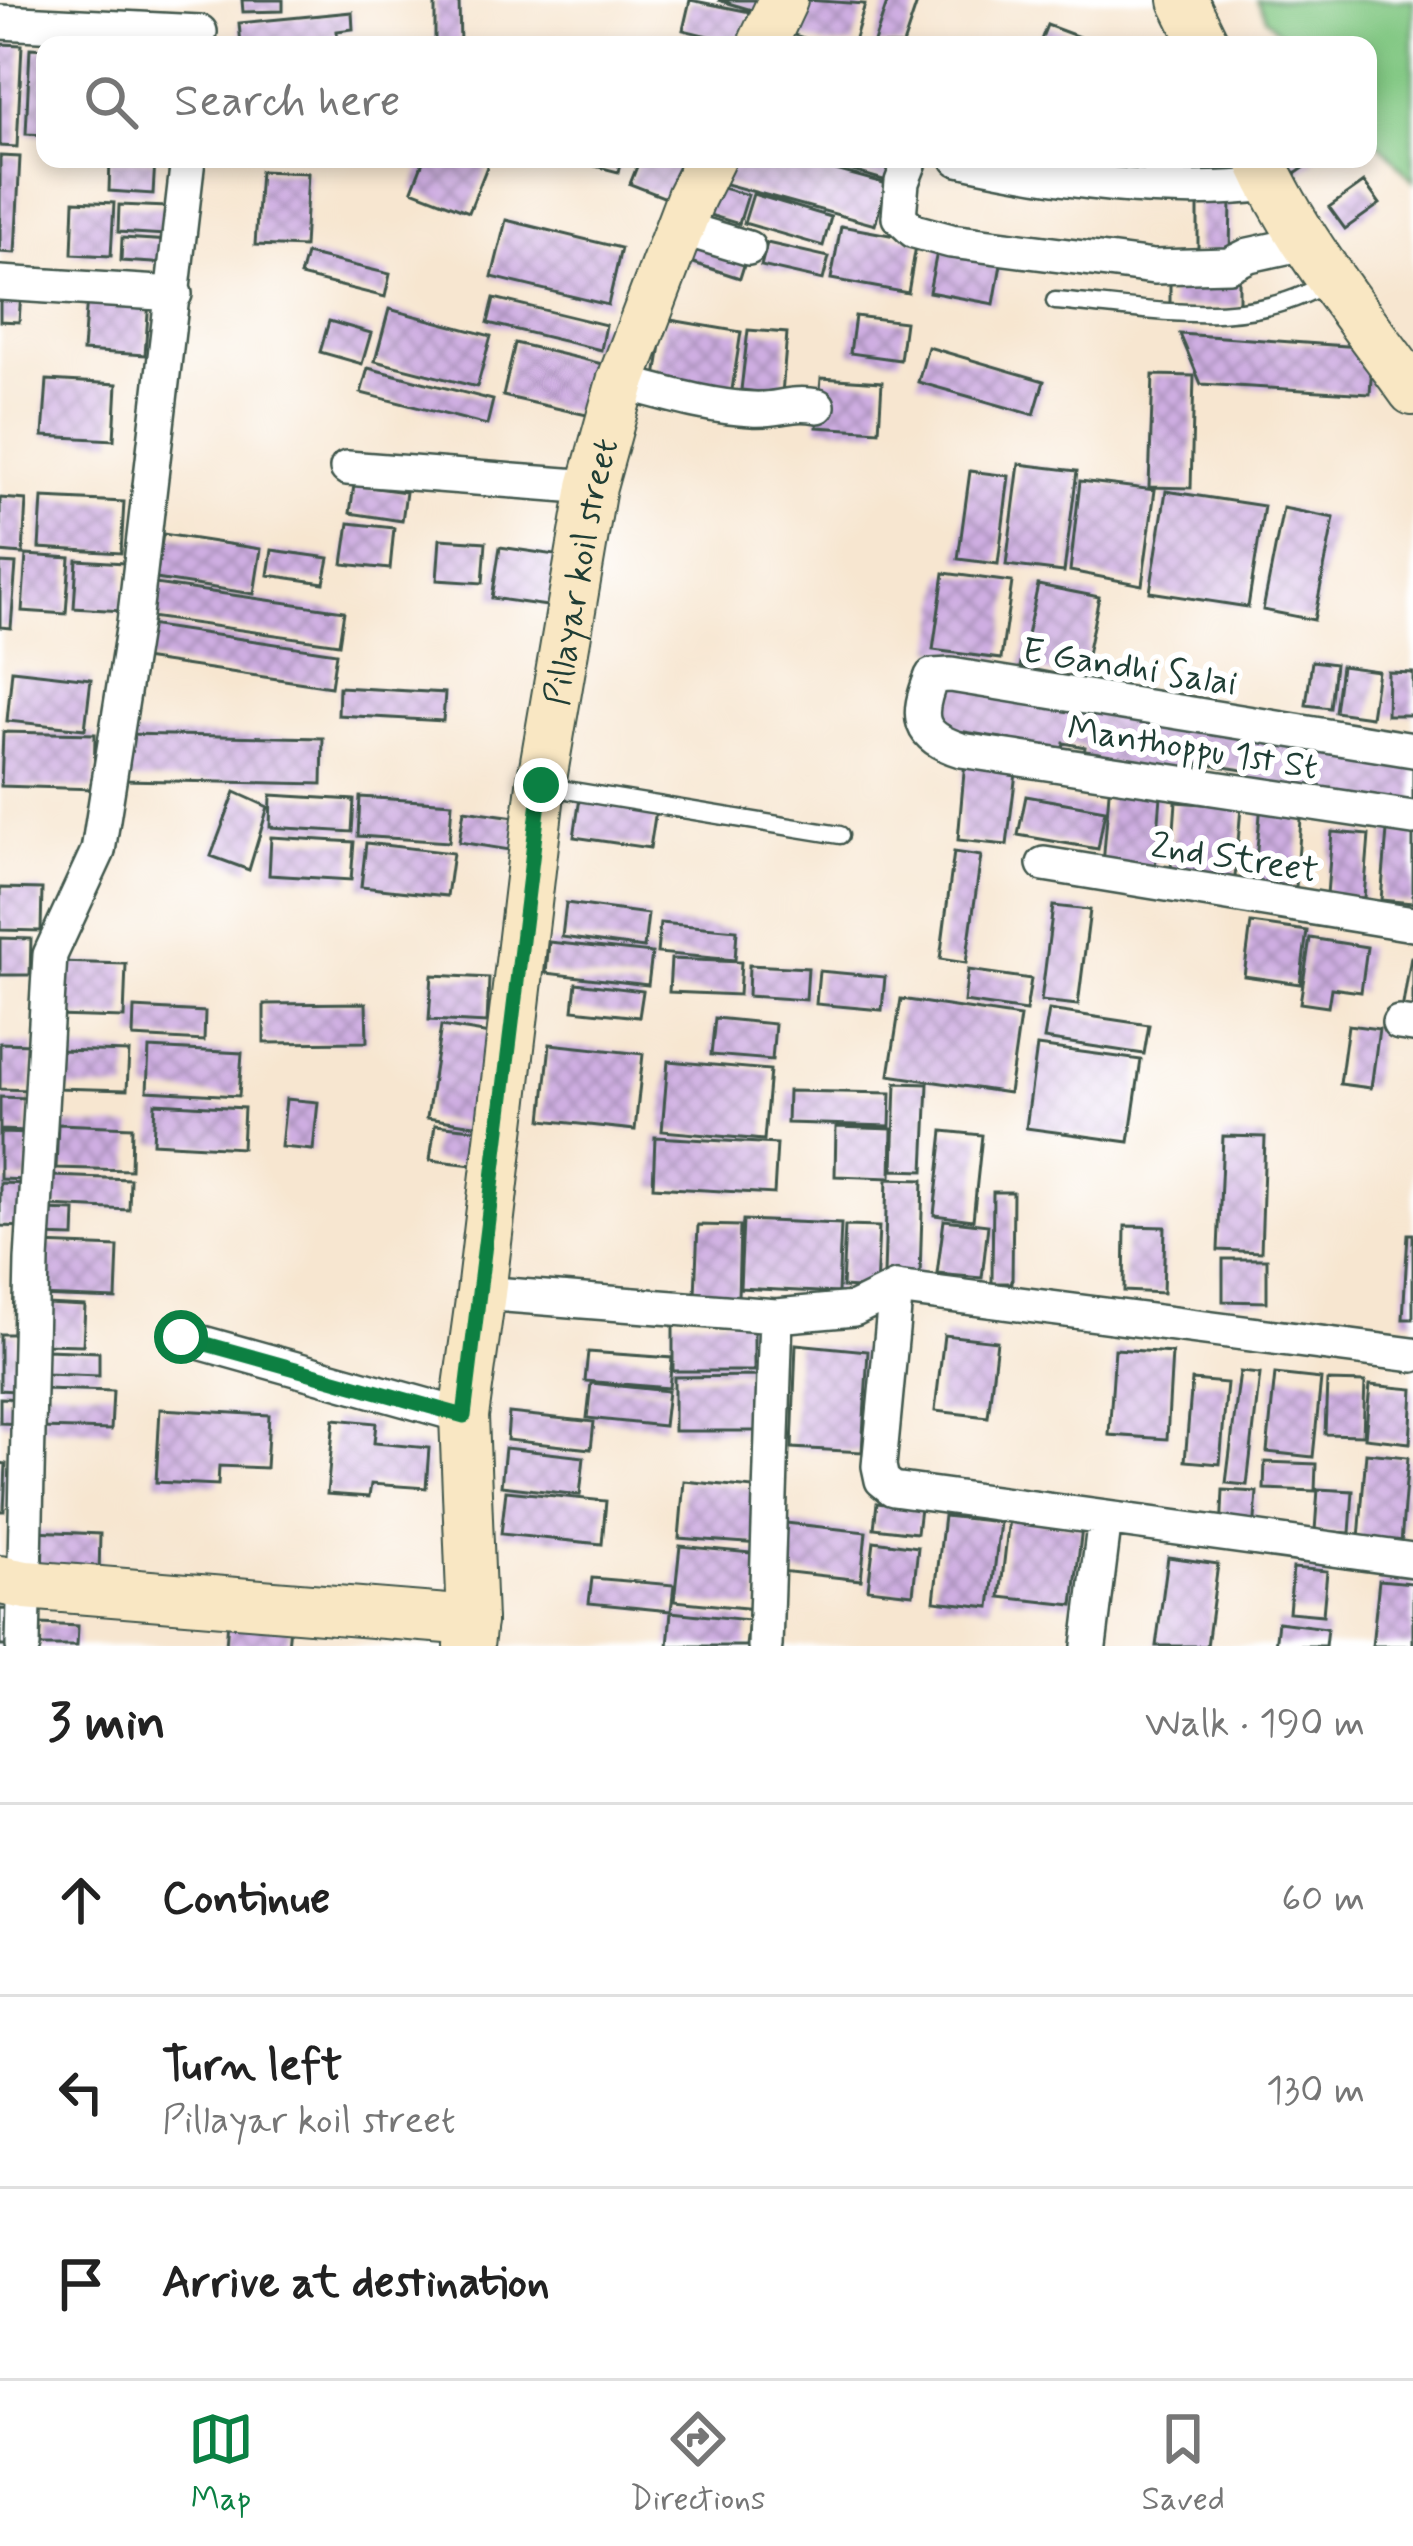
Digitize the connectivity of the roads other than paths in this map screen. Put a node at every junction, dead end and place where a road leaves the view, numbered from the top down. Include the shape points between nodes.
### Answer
1 (783, 0) edge
2 (1183, 0) edge
3 (0, 22) edge
4 (200, 26) edge
5 (766, 36) edge
6 (1201, 36) edge
7 (187, 168) edge
8 (706, 168) edge
9 (907, 168) edge
10 (999, 168) edge
11 (1265, 172) edge
12 (681, 228) junction
13 (748, 248) dead end
14 (1321, 260) junction
15 (0, 283) edge
16 (175, 294) junction
17 (1055, 302) dead end
18 (621, 382) junction
19 (1413, 392) edge
20 (818, 406) dead end
21 (347, 468) dead end
22 (592, 487) junction
23 (961, 750) joint
24 (1413, 751) edge
25 (541, 785) junction
26 (1413, 818) edge
27 (840, 835) dead end
28 (1044, 864) dead end
29 (1413, 924) edge
30 (896, 1288) junction
31 (481, 1292) junction
32 (776, 1316) junction
33 (181, 1337) dead end
34 (1413, 1354) edge
35 (464, 1416) junction
36 (1105, 1518) junction
37 (1413, 1560) edge
38 (13, 1583) edge
39 (471, 1633) edge
40 (23, 1646) edge
41 (765, 1646) edge
42 (1089, 1646) edge

1 - 5 street
2 - 6 street
3 - 4 street
7 - 16 street
8 - 12 street, Pillayar koil street
9 - 14 street via 899,217 914,231 951,241 1154,267 1229,265 1249,255
10 - 11 street via 1234,189
11 - 14 street
12 - 13 street
12 - 18 street, Pillayar koil street
14 - 17 lane via 1304,297 1239,314
14 - 19 street
15 - 16 street
16 - 38 street via 98,851 50,956
18 - 20 street via 715,405
18 - 22 street, Pillayar koil street
21 - 22 street
22 - 25 street, Pillayar koil street
23 - 24 street, E Gandhi Salai via 925,732 932,676
23 - 26 street, Manthoppu 1st St
25 - 27 lane
25 - 31 street, Pillayar koil street
28 - 29 street, 2nd Street
30 - 32 street via 854,1309
30 - 34 street
30 - 36 street via 882,1480 893,1489
31 - 32 street
31 - 35 street, Pillayar koil street
32 - 41 street
33 - 35 street
35 - 39 street, Pillayar koil street
36 - 37 street
36 - 42 street
38 - 39 street
38 - 40 street

